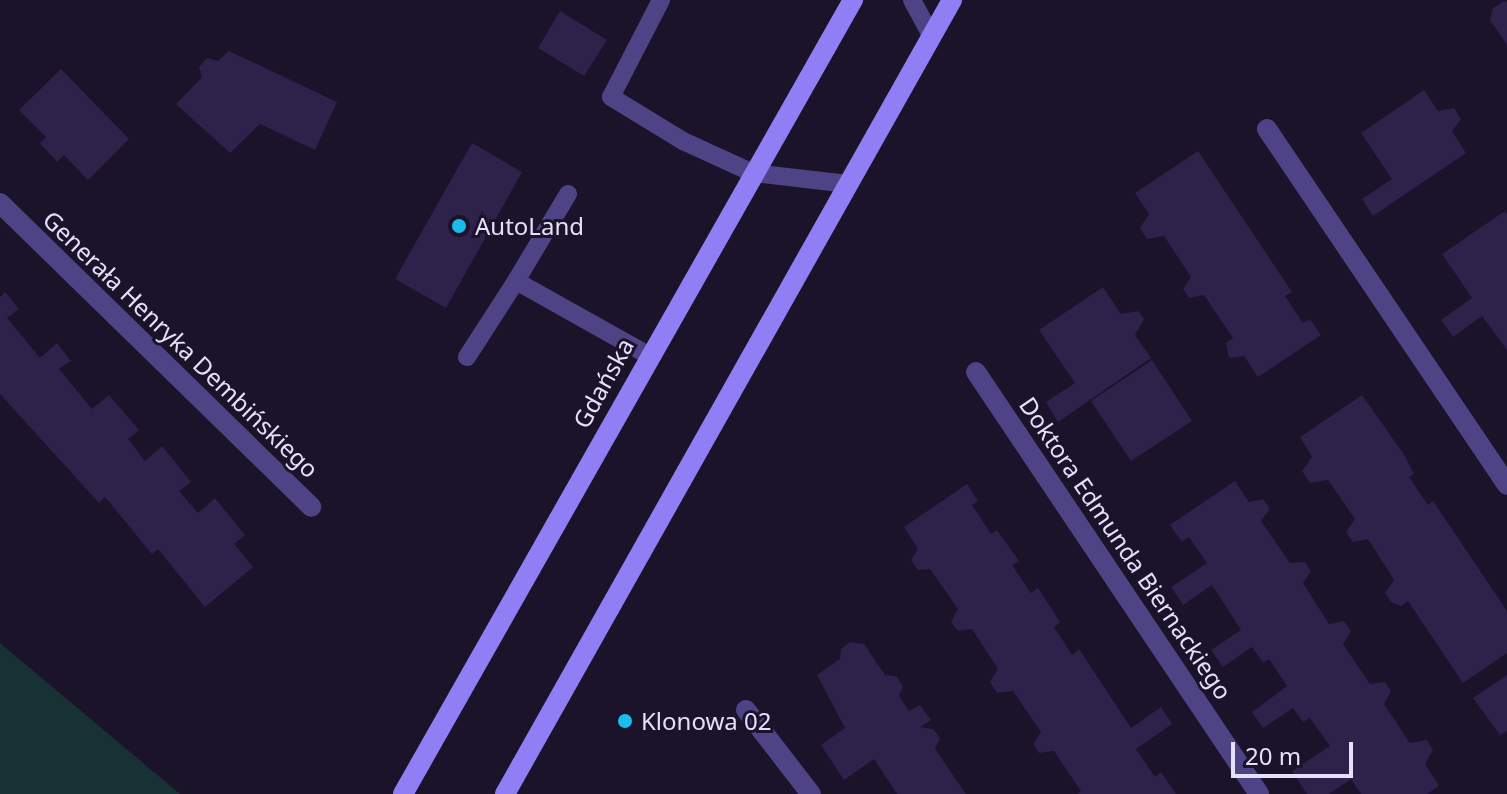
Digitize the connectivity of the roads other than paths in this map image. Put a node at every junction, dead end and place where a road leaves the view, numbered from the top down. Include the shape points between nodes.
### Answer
1 (661, 0) edge
2 (853, 0) edge
3 (912, 0) edge
4 (952, 0) edge
5 (932, 37) junction
6 (1267, 129) dead end
7 (753, 173) junction
8 (848, 184) junction
9 (568, 194) dead end
10 (5, 218) edge
11 (516, 281) junction
12 (648, 355) junction
13 (467, 357) dead end
14 (976, 372) dead end
15 (1507, 485) edge
16 (311, 507) dead end
17 (746, 710) dead end
18 (403, 794) edge
19 (505, 794) edge
20 (811, 794) edge
21 (1259, 794) edge

1 - 7 lane via 611,97 683,141
2 - 7 main road, Gdańska
3 - 5 lane
4 - 5 main road
5 - 8 main road
6 - 15 street
7 - 8 lane
7 - 12 main road, Gdańska
8 - 19 main road
9 - 11 lane
10 - 16 street, Generała Henryka Dembińskiego
11 - 12 lane
11 - 13 lane
12 - 18 main road, Gdańska
14 - 21 street, Doktora Edmunda Biernackiego
17 - 20 street

